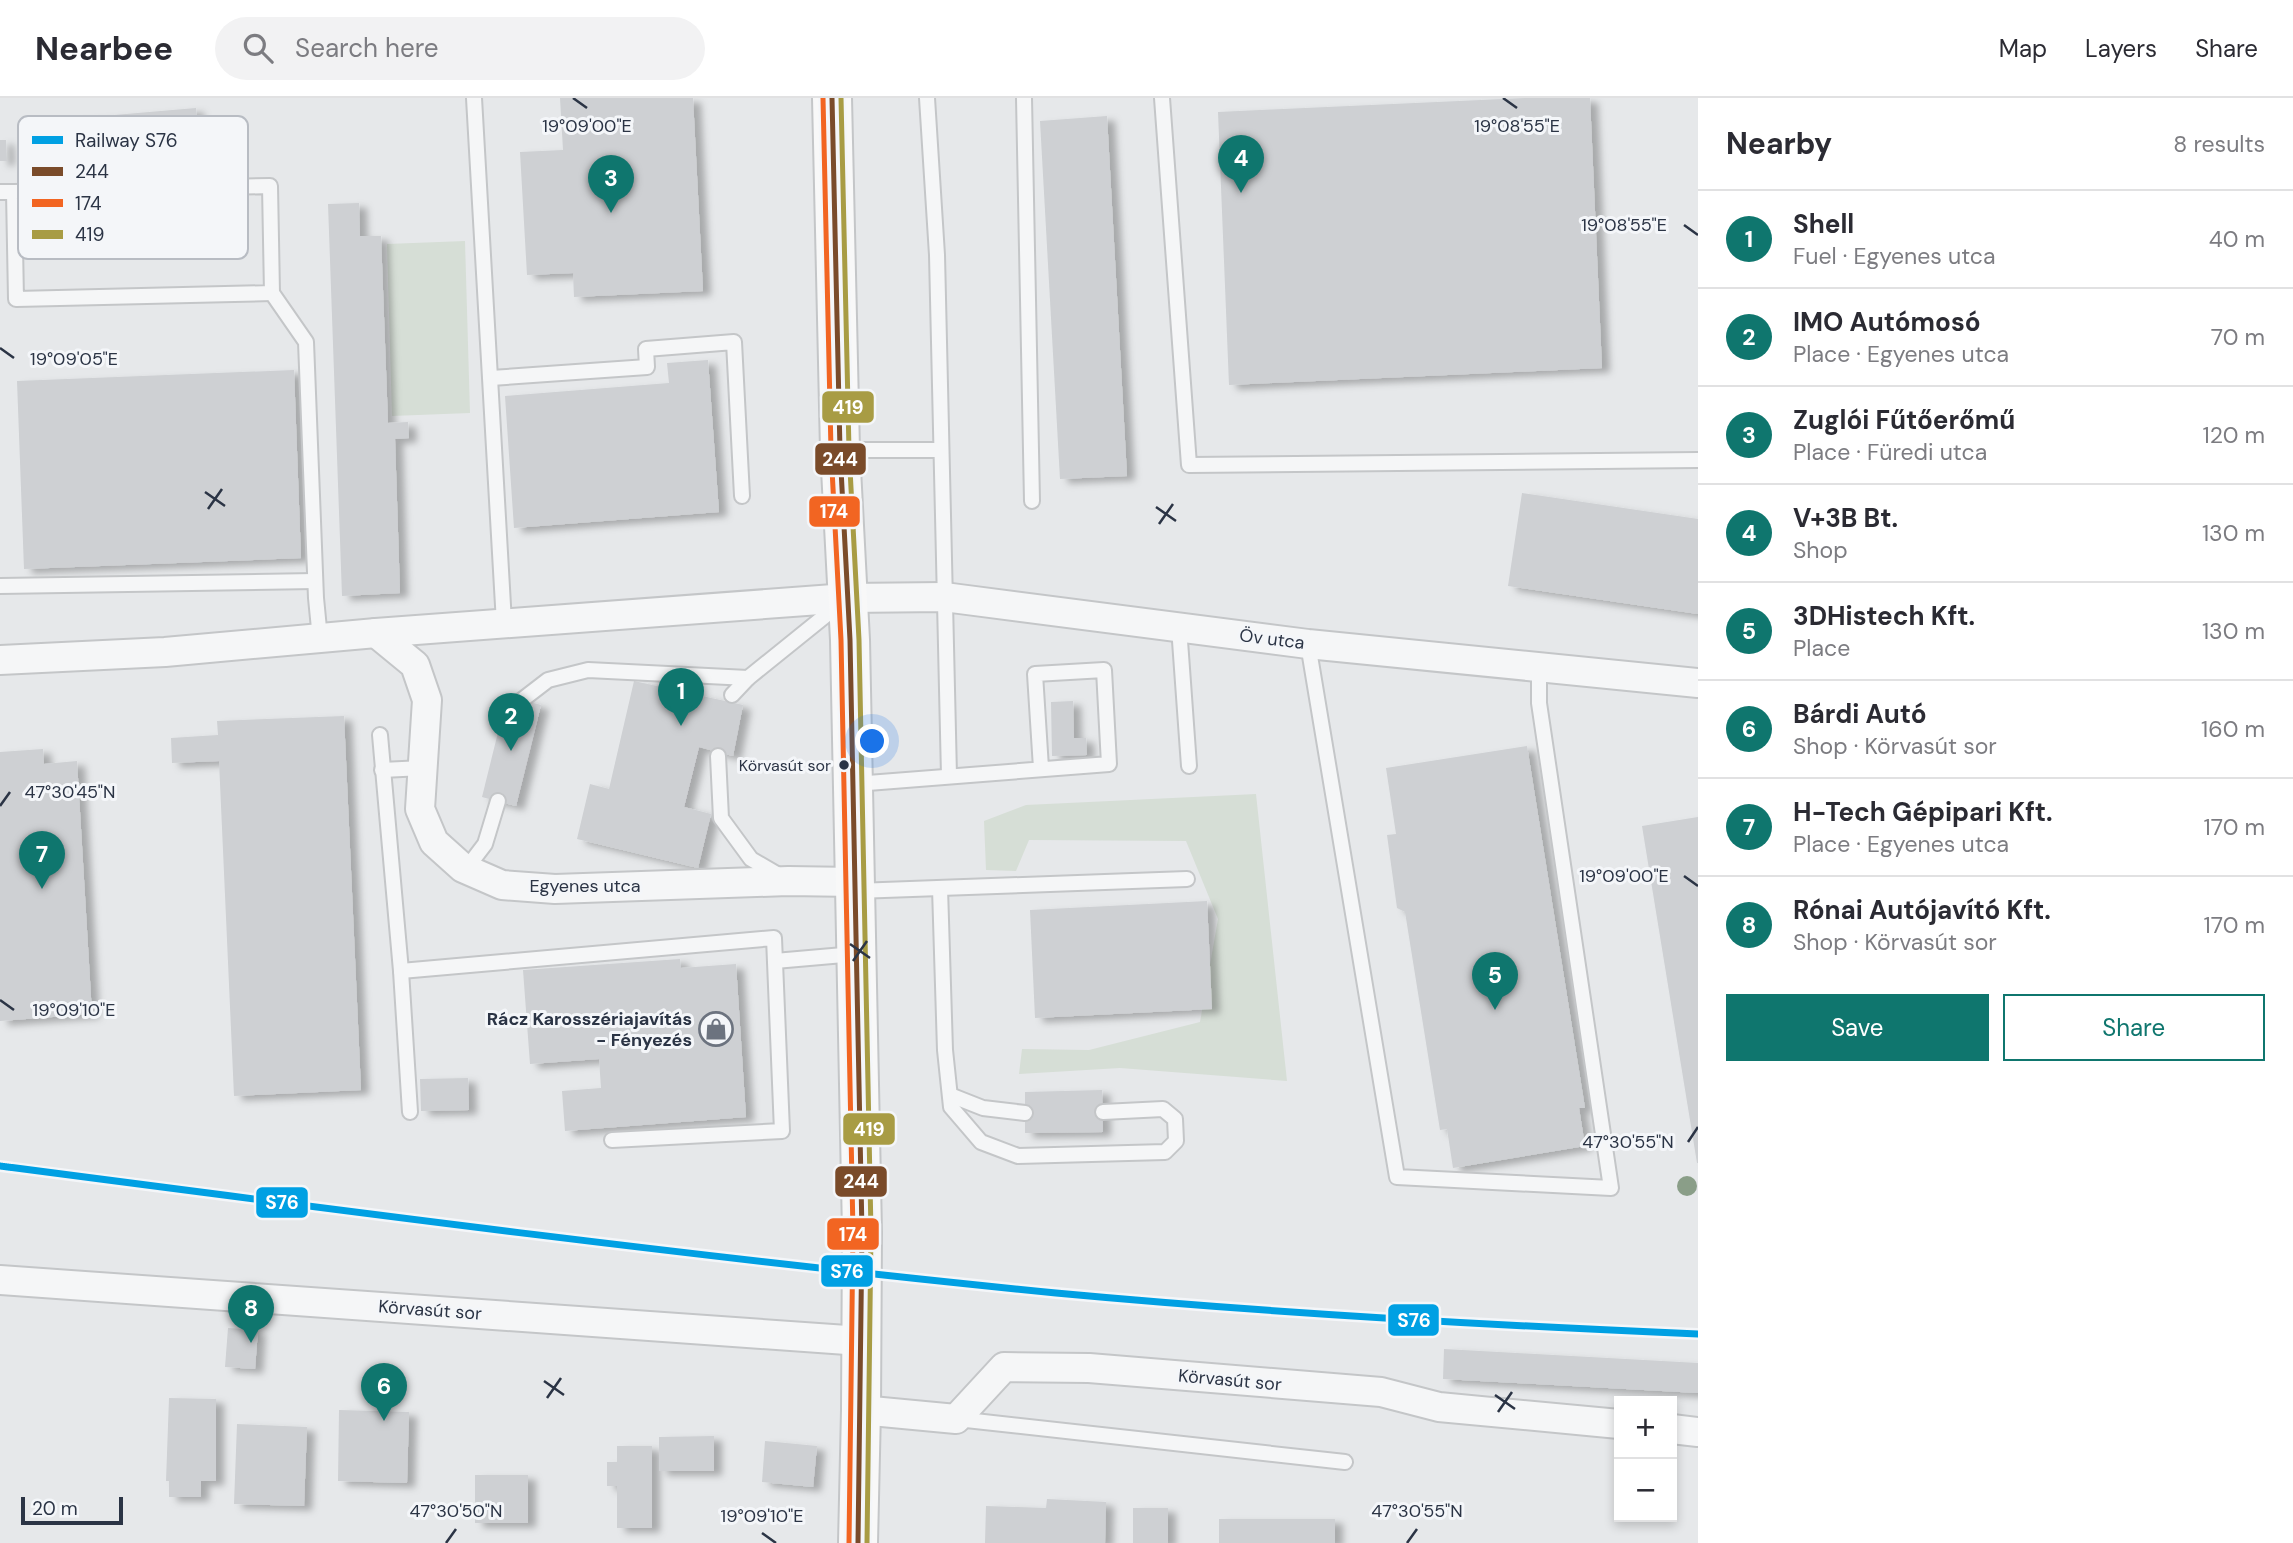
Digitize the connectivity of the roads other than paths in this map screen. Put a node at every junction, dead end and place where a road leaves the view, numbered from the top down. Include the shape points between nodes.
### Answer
1 (474, 98) edge
2 (832, 98) edge
3 (927, 98) edge
4 (1024, 98) edge
5 (1162, 98) edge
6 (248, 187) edge
7 (7, 192) edge
8 (272, 293) junction
9 (491, 378) junction
10 (840, 450) junction
11 (941, 450) junction
12 (1698, 460) edge
13 (742, 496) dead end
14 (1032, 501) dead end
15 (315, 581) junction
16 (0, 586) edge
17 (944, 597) junction
18 (847, 598) junction
19 (504, 623) junction
20 (1180, 627) junction
21 (376, 633) junction
22 (320, 639) junction
23 (1308, 644) junction
24 (0, 660) edge
25 (1539, 667) junction
26 (748, 678) junction
27 (1698, 683) edge
28 (732, 695) dead end
29 (522, 700) dead end
30 (380, 735) dead end
31 (718, 756) dead end
32 (1189, 766) dead end
33 (423, 768) junction
34 (1041, 768) junction
35 (382, 770) junction
36 (949, 776) junction
37 (853, 784) junction
38 (498, 801) dead end
39 (466, 869) junction
40 (1187, 878) dead end
41 (788, 881) junction
42 (855, 887) junction
43 (940, 888) junction
44 (857, 954) junction
45 (775, 961) junction
46 (401, 971) junction
47 (950, 1095) junction
48 (410, 1112) dead end
49 (1103, 1112) dead end
50 (1025, 1113) dead end
51 (612, 1140) dead end
52 (0, 1280) edge
53 (861, 1341) junction
54 (861, 1410) junction
55 (956, 1419) junction
56 (1614, 1424) edge
57 (1677, 1430) edge
58 (1698, 1432) edge
59 (1345, 1462) dead end
60 (858, 1543) edge

1 - 9 lane
2 - 10 main road
3 - 11 lane via 937,255
4 - 14 lane
5 - 12 lane via 1189,465
6 - 8 lane via 270,186
7 - 8 lane via 16,299
8 - 15 lane via 306,342
9 - 13 lane via 647,367 646,349 734,342
9 - 19 lane
10 - 11 lane
10 - 18 main road
11 - 17 lane
15 - 16 lane
15 - 22 lane
17 - 18 street, Öv utca
17 - 20 street, Öv utca
17 - 36 lane
18 - 19 street
18 - 26 lane
18 - 37 main road
19 - 21 street
20 - 23 street, Öv utca
20 - 32 lane
21 - 22 street
21 - 33 street, Egyenes utca via 415,665 427,701
22 - 24 street
23 - 25 street, Öv utca
23 - 25 lane via 1397,1177 1611,1188 1539,703
25 - 27 street, Öv utca
26 - 28 lane
26 - 29 lane via 588,670 548,680
30 - 35 lane
31 - 41 lane via 720,818 751,859
33 - 35 lane
33 - 39 street, Egyenes utca via 420,809 434,842
34 - 34 lane via 1035,674 1104,670 1110,764
34 - 36 lane
35 - 46 lane
36 - 37 lane
37 - 42 main road
38 - 39 lane via 485,844
39 - 41 street, Egyenes utca via 502,884 555,889
40 - 43 lane
41 - 42 street, Egyenes utca
42 - 43 lane
42 - 44 main road
43 - 47 lane
44 - 45 lane
44 - 53 main road
45 - 46 lane via 774,938
45 - 51 lane via 782,1131
46 - 48 lane
47 - 49 lane via 951,1107 981,1142 1018,1156 1165,1152 1176,1141 1175,1119 1163,1109
47 - 50 lane via 983,1108
52 - 53 street, Körvasút sor
53 - 54 main road
54 - 55 street
54 - 60 main road
55 - 56 street, Körvasút sor via 1004,1367 1016,1367 1089,1368 1381,1392 1439,1407
55 - 59 lane
57 - 58 street

